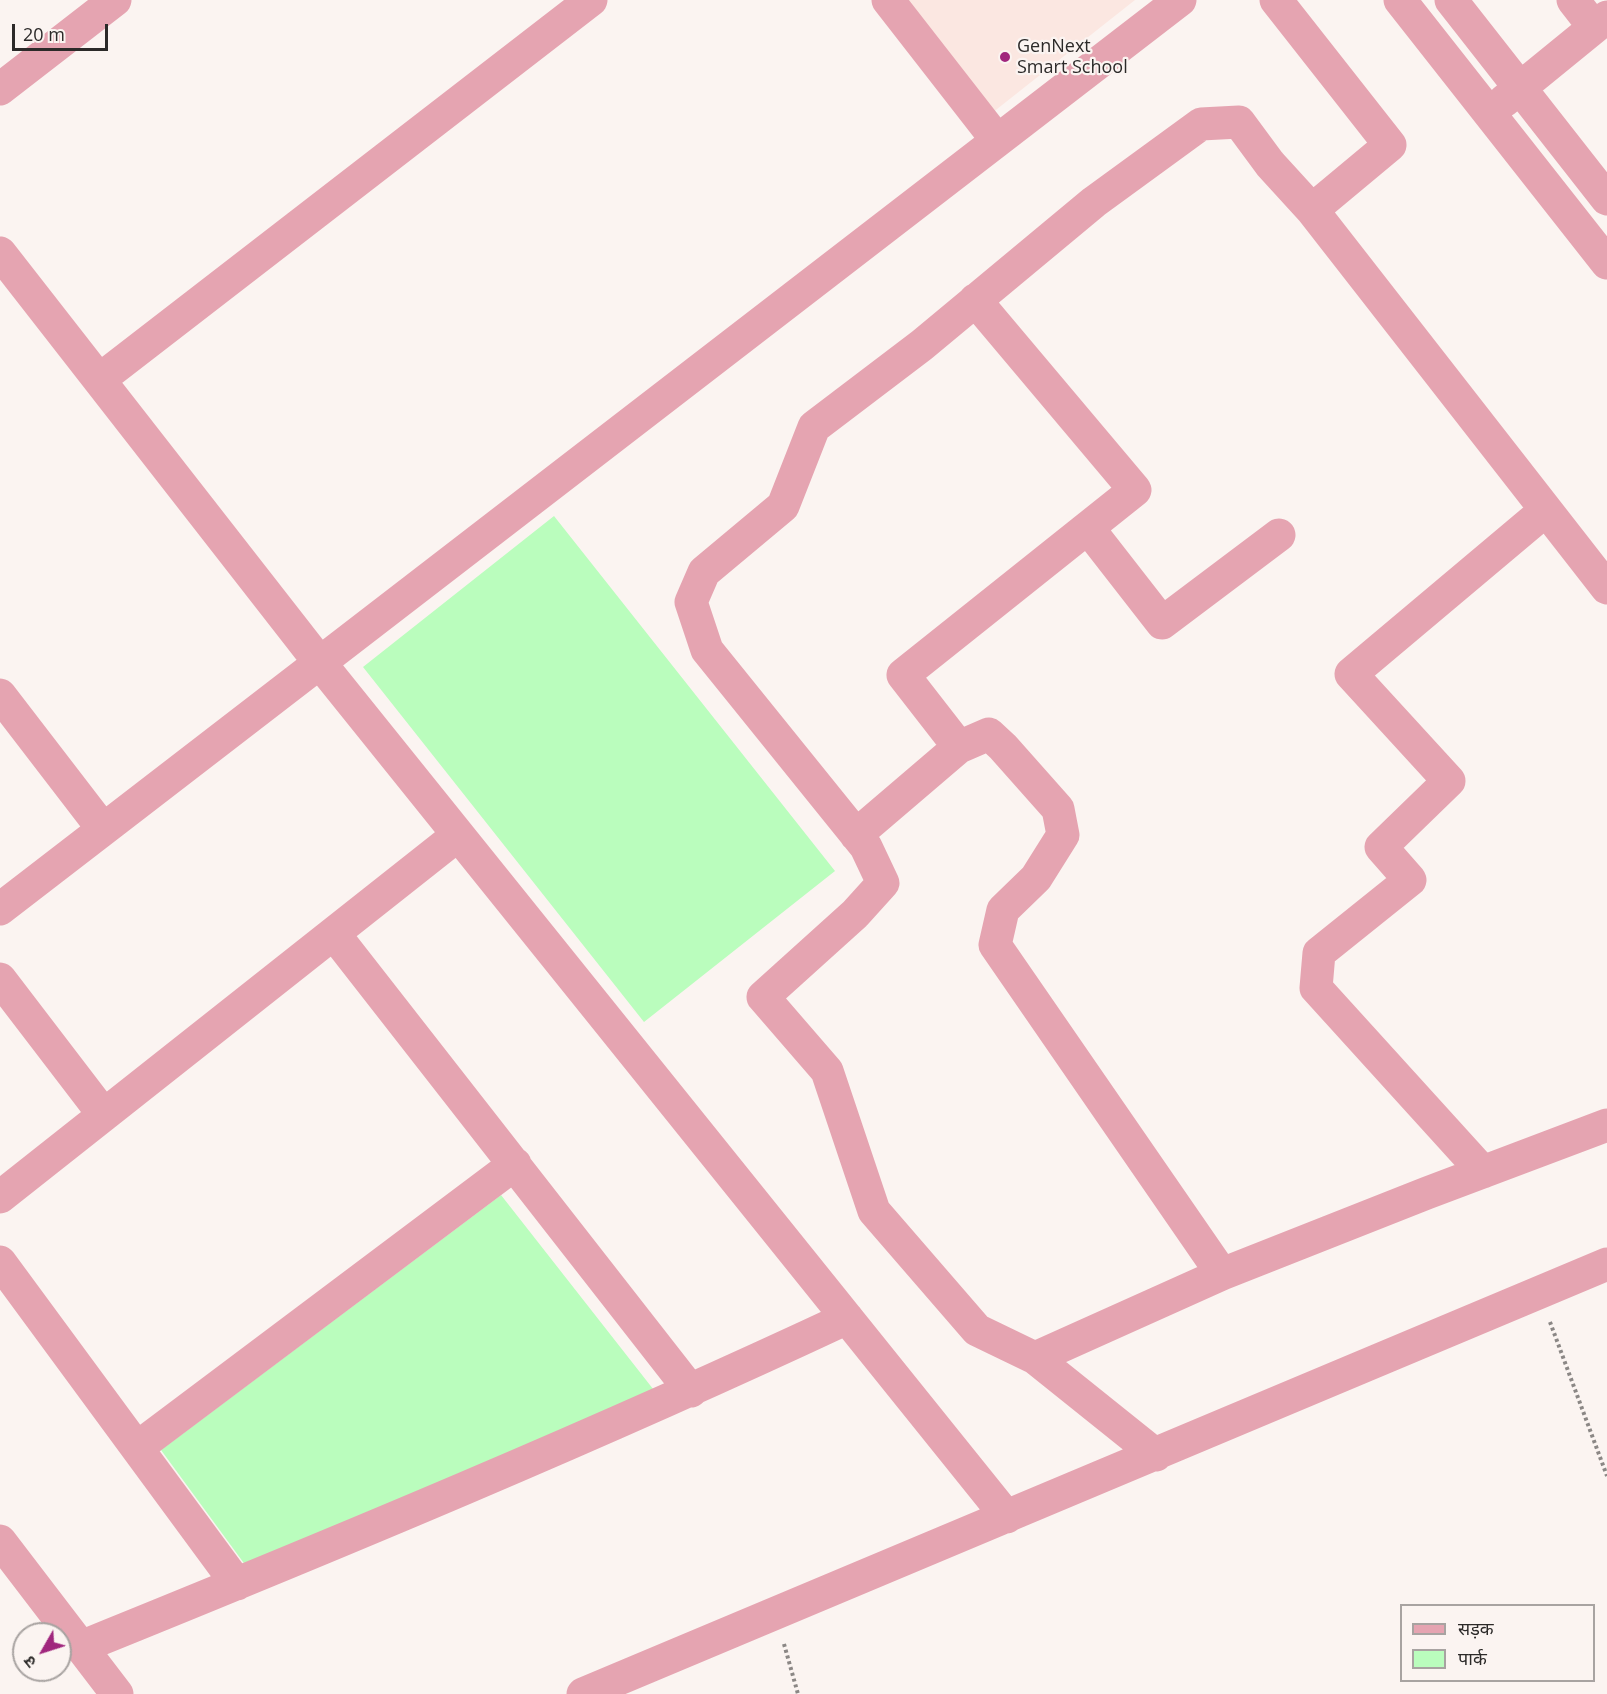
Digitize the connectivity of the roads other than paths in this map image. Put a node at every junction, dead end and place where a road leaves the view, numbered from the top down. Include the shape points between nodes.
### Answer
1 (115, 0) edge
2 (591, 0) edge
3 (888, 0) edge
4 (1180, 0) edge
5 (1276, 0) edge
6 (1401, 0) edge
7 (1451, 0) edge
8 (1573, 0) edge
9 (1600, 22) edge
10 (1520, 88) junction
11 (0, 89) edge
12 (1489, 112) junction
13 (997, 140) junction
14 (1607, 199) edge
15 (1312, 210) junction
16 (0, 253) edge
17 (1607, 263) edge
18 (975, 300) junction
19 (99, 380) junction
20 (1546, 510) junction
21 (1088, 528) junction
22 (1279, 535) dead end
23 (1607, 588) edge
24 (320, 663) junction
25 (0, 695) edge
26 (958, 747) junction
27 (104, 830) junction
28 (458, 835) junction
29 (856, 835) junction
30 (0, 909) edge
31 (334, 934) junction
32 (0, 979) edge
33 (104, 1115) junction
34 (1607, 1125) edge
35 (515, 1164) junction
36 (1483, 1172) junction
37 (0, 1197) edge
38 (0, 1262) edge
39 (1607, 1264) edge
40 (1222, 1274) junction
41 (847, 1318) junction
42 (1035, 1358) junction
43 (691, 1391) junction
44 (138, 1447) junction
45 (1156, 1455) junction
46 (1007, 1517) junction
47 (0, 1541) edge
48 (237, 1584) junction
49 (81, 1647) junction
50 (117, 1694) edge
51 (583, 1694) edge

1 - 11 street
2 - 19 street
3 - 13 street
4 - 13 street
5 - 15 street via 1390,145
6 - 12 street
7 - 10 street
8 - 9 street
9 - 10 street
10 - 12 street
10 - 14 street
12 - 17 street
13 - 24 street
15 - 18 street via 1239,122 1201,124 1094,202
15 - 20 street
16 - 19 street
18 - 21 street via 1135,490
18 - 29 street via 814,427 783,506 704,572 691,602 707,650
19 - 24 street
20 - 23 street
20 - 36 street via 1351,674 1449,781 1381,848 1410,879 1319,953 1316,988
21 - 22 street via 1162,623
21 - 26 street via 903,675
24 - 27 street
24 - 28 street
25 - 27 street
26 - 29 street
26 - 40 street via 989,734 1058,809 1063,835 1036,878 1003,910 995,945
27 - 30 street
28 - 31 street
28 - 41 street
29 - 42 street via 883,883 855,914 763,997 827,1071 874,1211 977,1330
31 - 33 street
31 - 35 street
32 - 33 street
33 - 37 street
34 - 36 street
35 - 43 street
35 - 44 street
36 - 40 street
38 - 44 street
39 - 45 street
40 - 42 street
41 - 43 street
41 - 46 street
42 - 45 street
43 - 48 street
44 - 48 street
45 - 46 street
46 - 51 street
47 - 49 street
48 - 49 street
49 - 50 street

